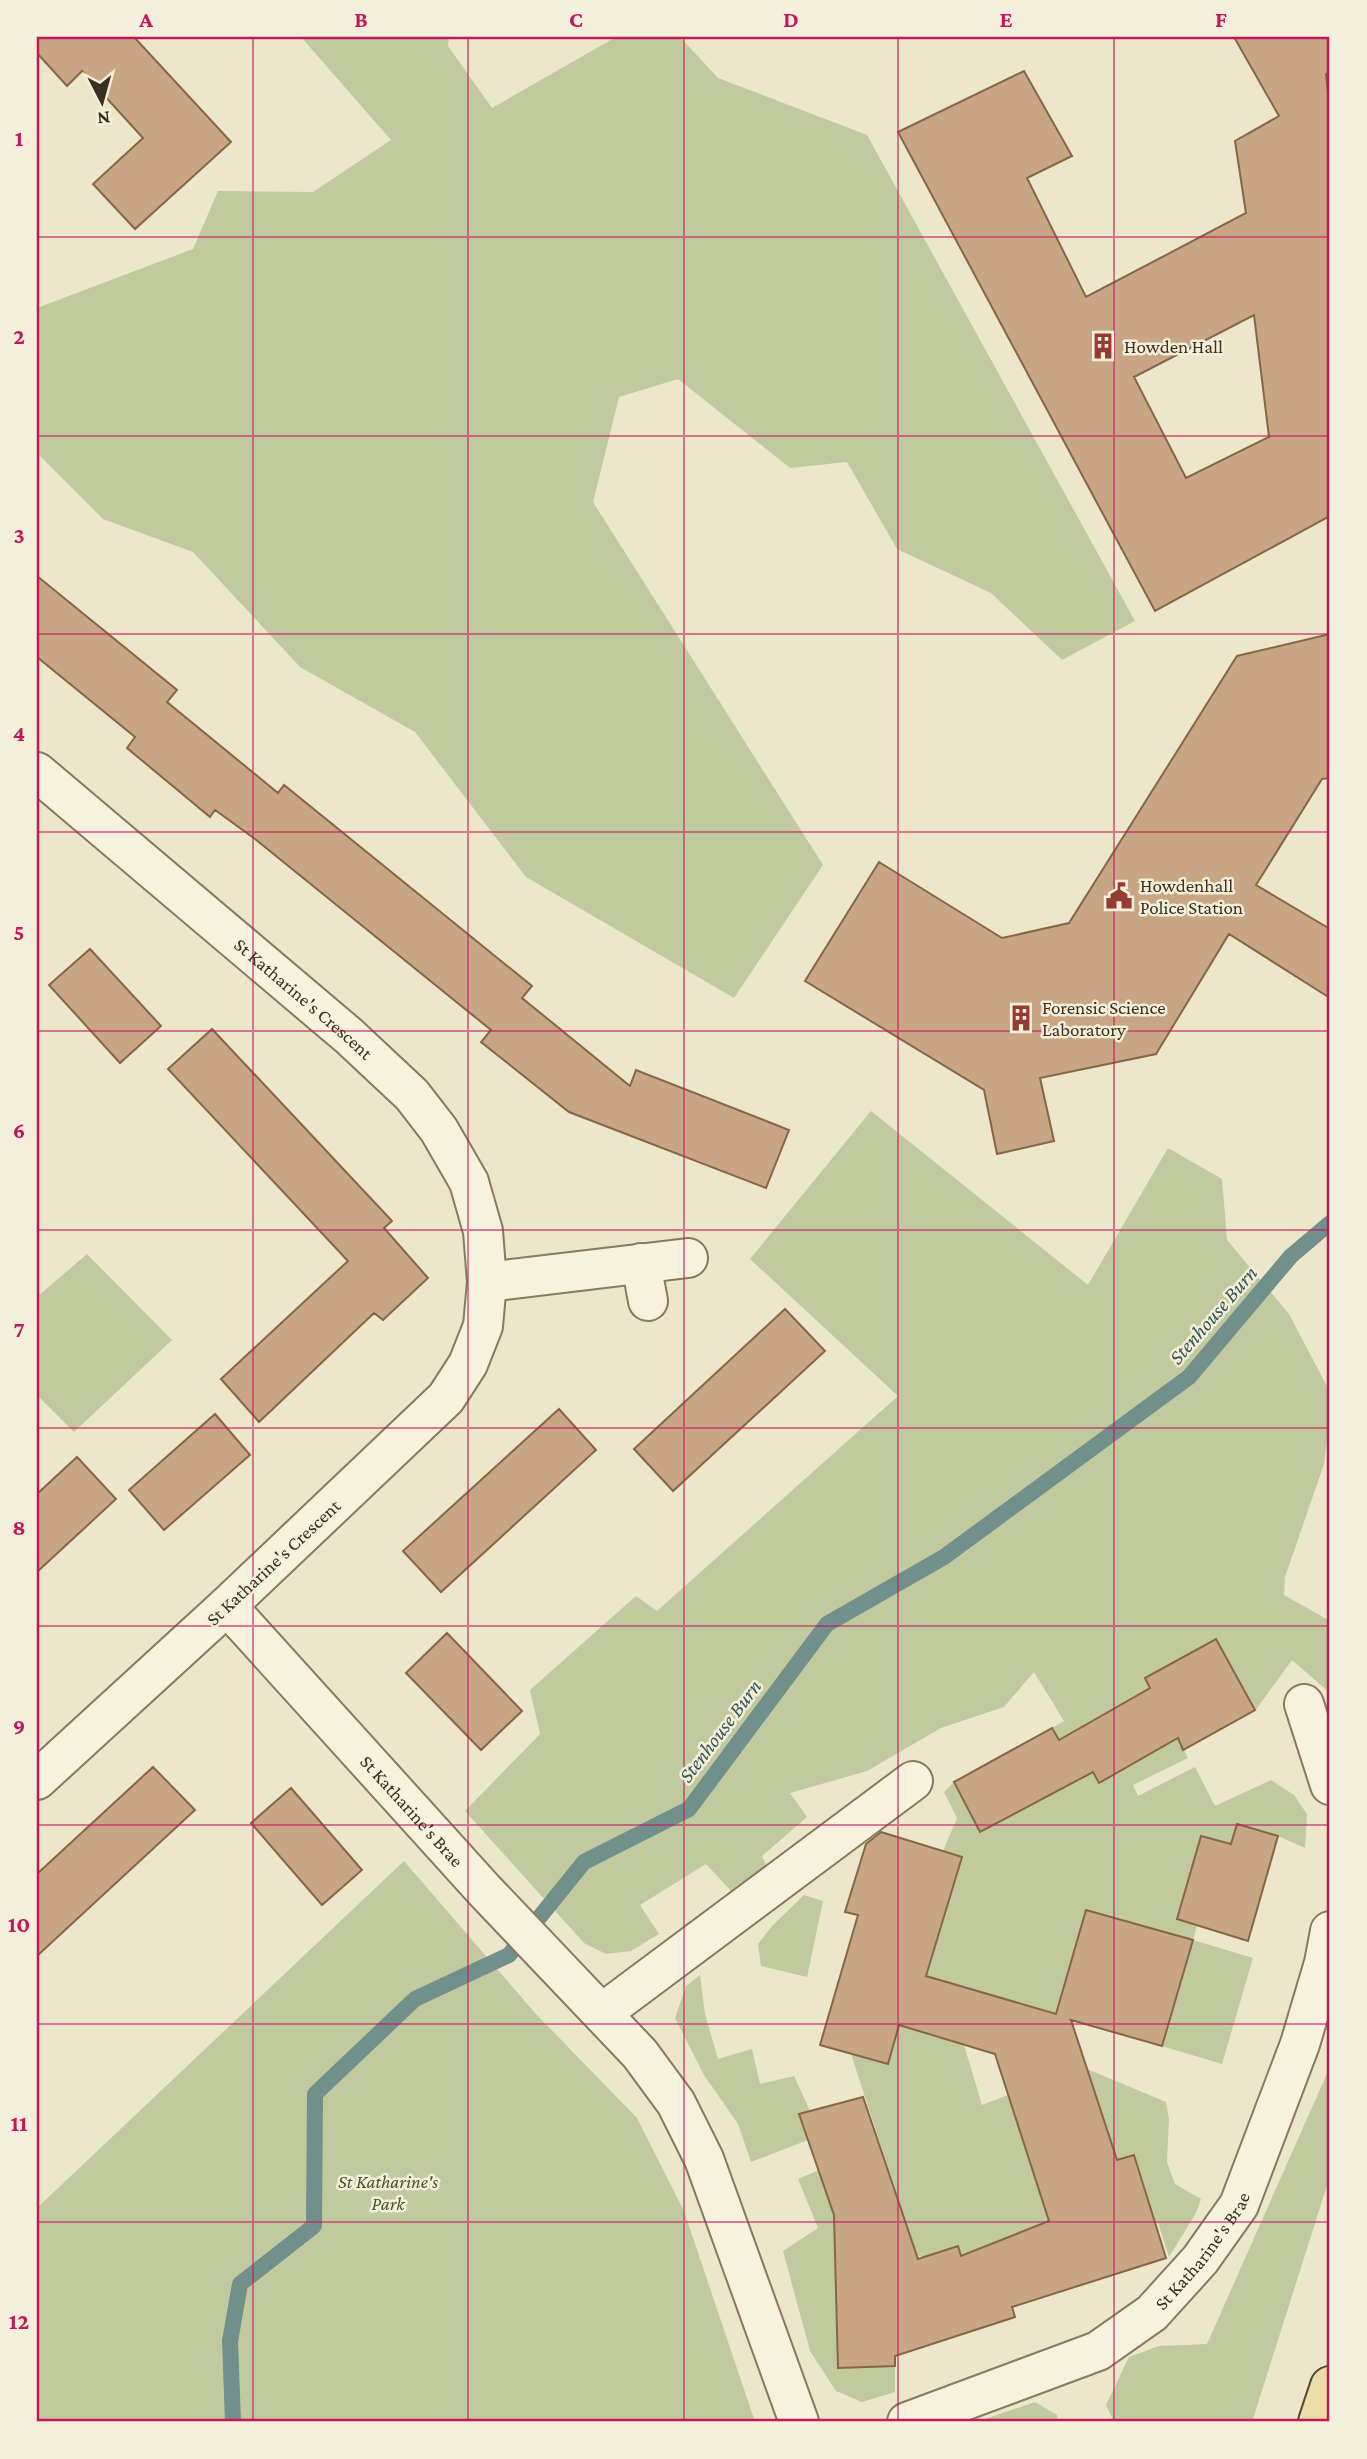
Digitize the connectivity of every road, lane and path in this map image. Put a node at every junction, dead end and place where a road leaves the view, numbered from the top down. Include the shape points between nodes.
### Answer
1 (37, 772) edge
2 (688, 1258) dead end
3 (641, 1263) junction
4 (487, 1282) junction
5 (648, 1301) dead end
6 (227, 1606) junction
7 (1304, 1704) dead end
8 (37, 1780) edge
9 (913, 1781) dead end
10 (1330, 1785) edge
11 (1330, 1931) edge
12 (602, 2013) junction
13 (1330, 2386) edge
14 (799, 2422) edge
15 (908, 2422) edge
16 (1318, 2422) edge

1 - 4 street, St Katharine's Crescent via 339,1027 412,1095 469,1182 483,1231
2 - 3 street
3 - 4 street
3 - 5 street
4 - 6 street, St Katharine's Crescent via 482,1326 468,1364 446,1398
6 - 8 street, St Katharine's Crescent
6 - 12 street, St Katharine's Brae
7 - 10 street
9 - 12 street
11 - 15 street, St Katharine's Brae via 1300,2044 1239,2205 1200,2260 1152,2313 1098,2351
12 - 14 street, St Katharine's Brae via 676,2103 704,2159
13 - 16 main road

